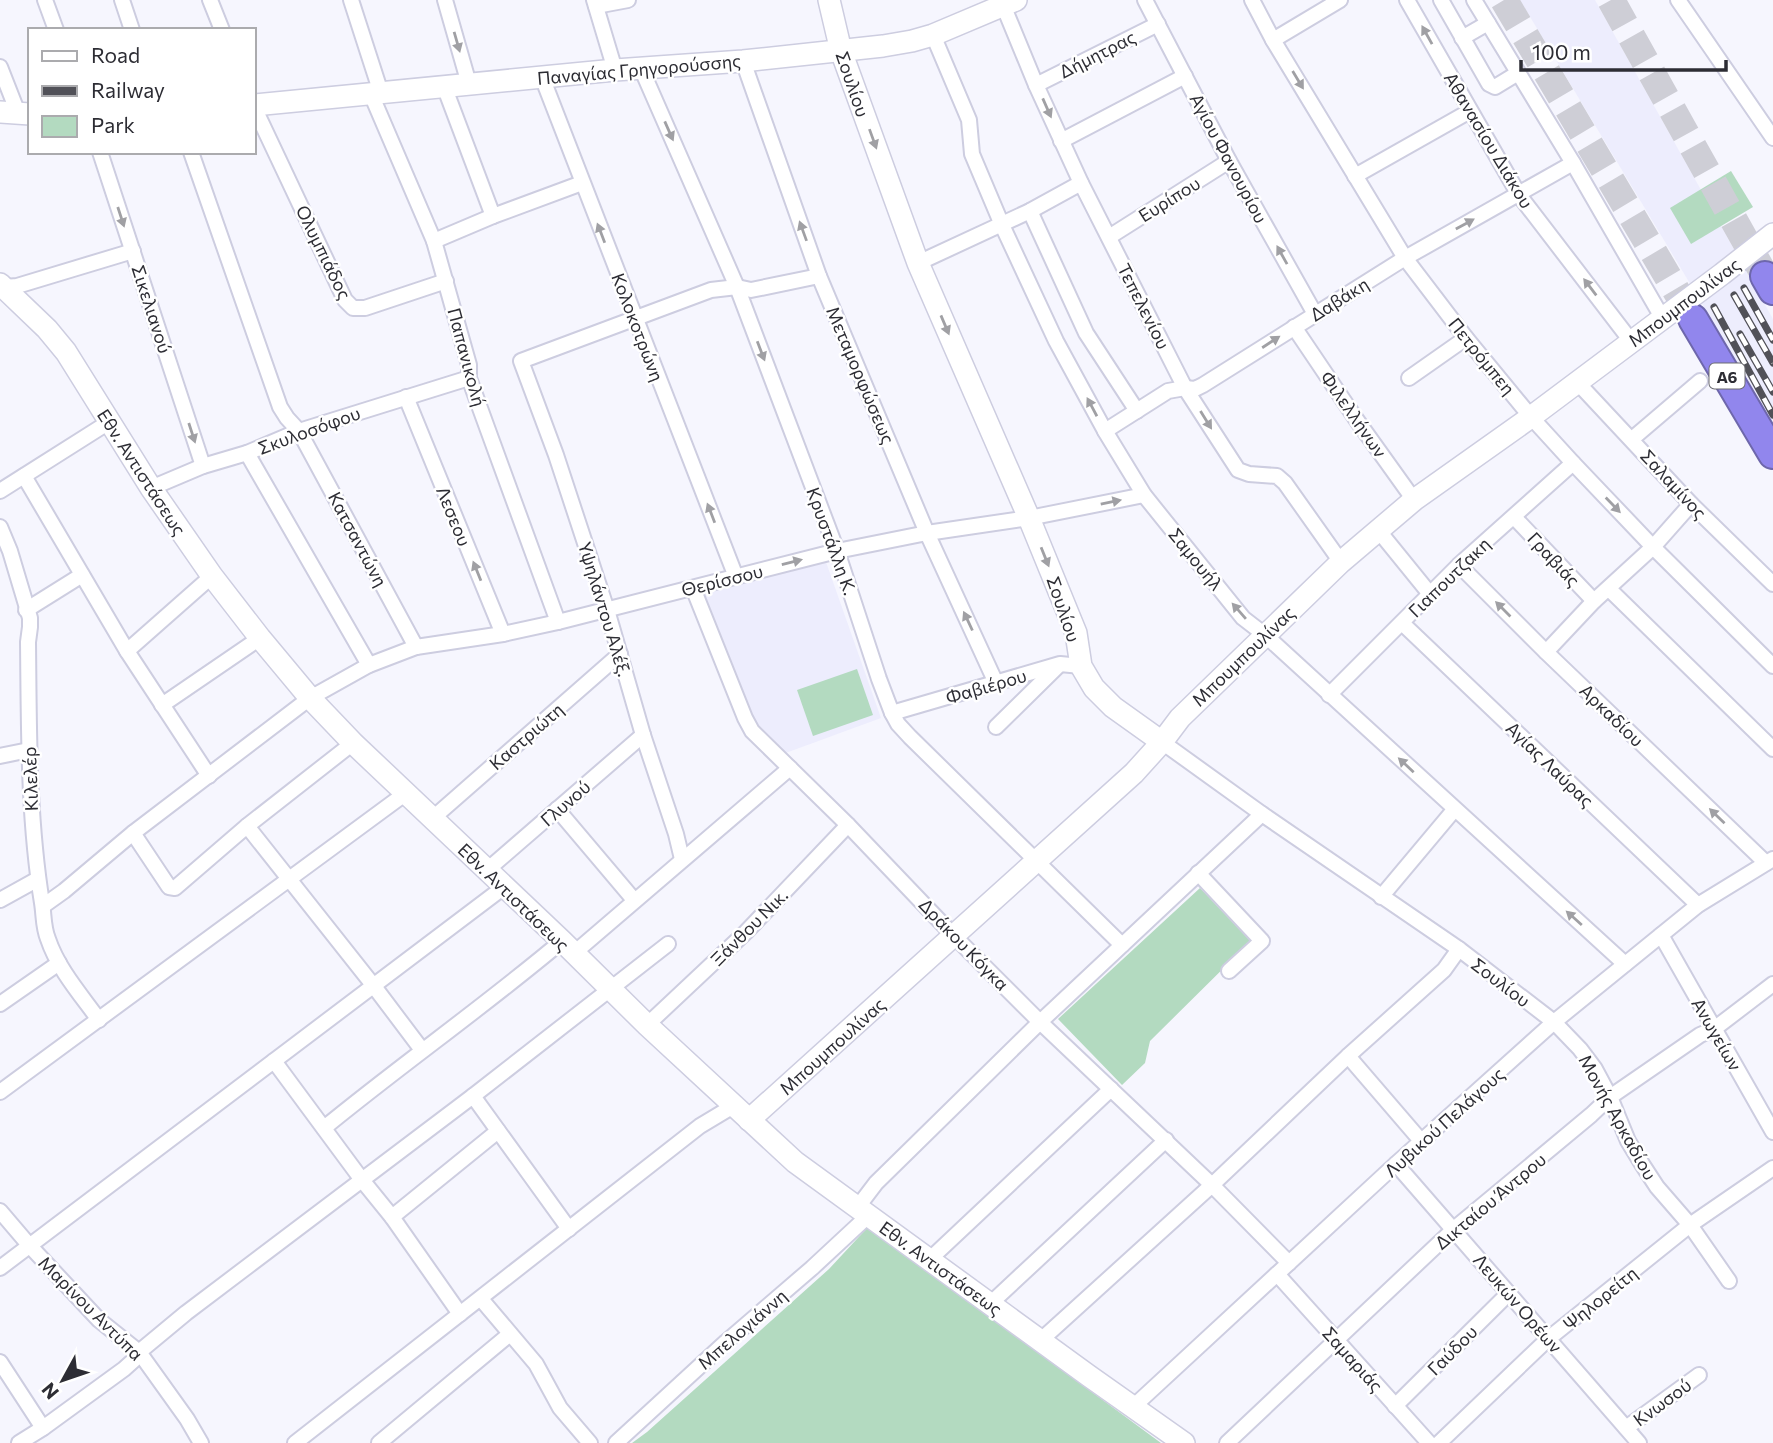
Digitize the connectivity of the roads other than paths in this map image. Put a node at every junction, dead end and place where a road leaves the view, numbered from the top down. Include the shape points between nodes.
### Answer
1 (45, 0) edge
2 (122, 0) edge
3 (210, 0) edge
4 (351, 0) edge
5 (445, 0) edge
6 (628, 0) edge
7 (830, 0) edge
8 (1145, 0) edge
9 (1252, 0) edge
10 (1340, 0) edge
11 (1407, 0) edge
12 (1441, 0) edge
13 (1474, 0) edge
14 (1678, 0) edge
15 (1007, 2) edge
16 (595, 3) edge
17 (1488, 23) junction
18 (1158, 24) junction
19 (55, 28) edge
20 (131, 28) edge
21 (221, 28) edge
22 (933, 35) junction
23 (1462, 38) junction
24 (1273, 40) junction
25 (841, 51) junction
26 (743, 61) junction
27 (0, 67) edge
28 (642, 68) junction
29 (615, 70) junction
30 (1518, 73) junction
31 (1185, 76) junction
32 (542, 77) junction
33 (469, 84) junction
34 (1037, 85) junction
35 (444, 86) junction
36 (376, 93) junction
37 (256, 106) edge
38 (256, 110) edge
39 (1469, 111) junction
40 (16, 113) edge
41 (1773, 138) edge
42 (1061, 141) junction
43 (101, 154) edge
44 (192, 154) edge
45 (1229, 161) junction
46 (1573, 163) junction
47 (1355, 176) junction
48 (582, 183) junction
49 (1081, 183) junction
50 (1519, 195) junction
51 (1030, 211) junction
52 (493, 216) junction
53 (1002, 225) junction
54 (1773, 234) edge
55 (1109, 237) junction
56 (434, 241) junction
57 (132, 251) junction
58 (1405, 258) junction
59 (918, 263) junction
60 (819, 275) junction
61 (446, 281) junction
62 (2, 286) edge
63 (737, 287) junction
64 (1315, 314) junction
65 (634, 318) junction
66 (1662, 319) junction
67 (1693, 319) tunnel mouth
68 (1294, 327) junction
69 (1466, 338) junction
70 (1631, 341) junction
71 (469, 378) junction
72 (1409, 378) dead end
73 (1700, 381) dead end
74 (1577, 382) junction
75 (1185, 387) junction
76 (406, 397) junction
77 (1137, 411) junction
78 (1531, 417) junction
79 (109, 422) junction
80 (299, 431) junction
81 (1105, 431) junction
82 (1632, 439) junction
83 (1767, 444) edge
84 (247, 453) junction
85 (1573, 463) junction
86 (203, 466) junction
87 (1773, 475) edge
88 (24, 476) junction
89 (151, 488) junction
90 (0, 491) edge
91 (1144, 495) junction
92 (1414, 500) junction
93 (1690, 504) junction
94 (1514, 517) junction
95 (1029, 518) junction
96 (0, 527) edge
97 (1378, 530) junction
98 (927, 533) junction
99 (1653, 547) junction
100 (837, 551) junction
101 (1340, 562) junction
102 (1459, 565) junction
103 (82, 575) junction
104 (212, 576) junction
105 (736, 577) junction
106 (1773, 584) edge
107 (693, 588) junction
108 (1609, 589) junction
109 (1430, 594) junction
110 (1594, 601) junction
111 (26, 610) junction
112 (607, 610) junction
113 (558, 622) junction
114 (1402, 623) junction
115 (503, 634) junction
116 (1265, 635) junction
117 (260, 638) junction
118 (416, 647) junction
119 (127, 651) junction
120 (1546, 652) junction
121 (620, 654) junction
122 (369, 665) junction
123 (1070, 665) junction
124 (1773, 666) edge
125 (996, 683) junction
126 (1329, 695) junction
127 (310, 698) junction
128 (162, 705) junction
129 (892, 713) junction
130 (996, 727) dead end
131 (643, 735) junction
132 (1162, 742) junction
133 (352, 743) junction
134 (1773, 749) edge
135 (29, 750) junction
136 (0, 756) edge
137 (790, 768) junction
138 (209, 776) junction
139 (406, 793) junction
140 (557, 809) junction
141 (1454, 810) junction
142 (1262, 814) junction
143 (433, 818) junction
144 (848, 825) junction
145 (247, 826) junction
146 (133, 833) junction
147 (682, 859) junction
148 (1035, 861) junction
149 (1770, 861) edge
150 (486, 871) junction
151 (1198, 873) junction
152 (38, 879) junction
153 (290, 880) junction
154 (504, 887) junction
155 (1381, 897) junction
156 (0, 900) edge
157 (634, 900) junction
158 (1698, 905) junction
159 (43, 906) junction
160 (1661, 935) junction
161 (954, 936) junction
162 (668, 944) dead end
163 (1122, 945) junction
164 (568, 947) junction
165 (1459, 949) junction
166 (59, 964) junction
167 (1625, 964) junction
168 (1229, 971) dead end
169 (1773, 984) edge
170 (373, 985) junction
171 (611, 990) junction
172 (0, 1004) edge
173 (99, 1020) junction
174 (1040, 1022) junction
175 (1554, 1022) junction
176 (647, 1025) junction
177 (1714, 1029) junction
178 (422, 1050) junction
179 (1348, 1056) junction
180 (274, 1061) junction
181 (1111, 1089) junction
182 (0, 1092) edge
183 (472, 1096) junction
184 (1609, 1097) junction
185 (742, 1113) junction
186 (324, 1128) junction
187 (498, 1131) junction
188 (1773, 1132) edge
189 (1166, 1140) junction
190 (1422, 1142) junction
191 (1396, 1164) junction
192 (1773, 1168) edge
193 (362, 1180) junction
194 (1212, 1185) junction
195 (0, 1212) edge
196 (862, 1212) junction
197 (392, 1217) junction
198 (1690, 1226) junction
199 (569, 1229) junction
200 (1454, 1229) junction
201 (29, 1245) junction
202 (929, 1259) junction
203 (1289, 1263) junction
204 (0, 1268) edge
205 (1277, 1274) junction
206 (1729, 1281) dead end
207 (1509, 1293) junction
208 (481, 1299) junction
209 (990, 1304) junction
210 (460, 1314) junction
211 (510, 1334) junction
212 (1336, 1339) junction
213 (1548, 1339) junction
214 (1041, 1340) junction
215 (139, 1352) junction
216 (0, 1362) edge
217 (1699, 1375) dead end
218 (1395, 1406) junction
219 (1133, 1407) junction
220 (43, 1428) junction
221 (1626, 1428) junction
222 (19, 1443) edge
223 (201, 1443) edge
224 (295, 1443) edge
225 (379, 1443) edge
226 (590, 1443) edge
227 (617, 1443) edge
228 (1184, 1443) edge
229 (1227, 1443) edge
230 (1429, 1443) edge
231 (1439, 1443) edge
232 (1639, 1443) edge

1 - 19 street
2 - 20 street
3 - 21 street
4 - 36 street, Παπανικολή
5 -> 33 street
6 - 16 street
7 - 25 street, Σουλίου
8 - 18 street, Αγίου Φανουρίου
9 - 24 street, Πετρόμπεη
10 - 24 street
39 -> 11 street, Αθανασίου Διάκου
12 - 23 street
13 - 17 street
14 - 41 street
15 - 22 street, Παναγίας Γρηγορούσσης
15 - 34 street, Τεπελενίου
16 - 29 street
17 - 23 street
17 - 30 street
18 - 31 street, Αγίου Φανουρίου
18 - 34 street, Δήμητρας
22 - 25 street, Παναγίας Γρηγορούσσης
22 - 53 street, Σαμουήλ via 969,120 972,154
23 - 30 street via 1492,86
24 -> 47 street, Πετρόμπεη
25 - 26 street, Παναγίας Γρηγορούσσης
25 -> 59 street, Σουλίου
26 - 28 street, Παναγίας Γρηγορούσσης
60 -> 26 street, Μεταμορφώσεως
27 - 40 street
28 - 29 street, Παναγίας Γρηγορούσσης
28 -> 63 street, Κρυστάλλη Κ.
29 - 32 street, Παναγίας Γρηγορούσσης
30 - 46 street
31 - 42 street
31 - 45 street, Αγίου Φανουρίου
32 - 33 street, Παναγίας Γρηγορούσσης
32 - 48 street, Κολοκοτρώνη
33 - 35 street, Παναγίας Γρηγορούσσης
34 -> 42 street, Τεπελενίου
35 - 36 street, Παναγίας Γρηγορούσσης
35 - 52 street
36 - 37 street, Παναγίας Γρηγορούσσης
36 - 56 street, Παπανικολή
38 - 61 street, Ολυμπιάδος via 345,300 353,308
39 - 47 street
39 - 50 street, Αθανασίου Διάκου
42 - 49 street, Τεπελενίου
43 -> 57 street, Σικελιανού
44 - 80 street, Κατσαντώνη via 280,407
45 - 55 street, Ευρίπου
64 -> 45 street, Αγίου Φανουρίου
46 - 50 street, Δαβάκη
46 - 66 street
47 - 58 street, Πετρόμπεη
48 - 52 street
65 -> 48 street, Κολοκοτρώνη
49 - 51 street
49 - 55 street, Τεπελενίου
58 -> 50 street, Δαβάκη
70 -> 50 street, Αθανασίου Διάκου
51 - 53 street
51 - 77 street via 1086,333
52 - 56 street
53 - 59 street
81 -> 53 street, Σαμουήλ via 1056,341
54 - 66 street, Μπουμπουλίνας
55 - 75 street, Τεπελενίου
56 - 61 street, Παπανικολή
57 - 62 street via 17,286
57 -> 86 street, Σικελιανού
58 - 64 street, Δαβάκη
58 - 69 street, Πετρόμπεη
59 -> 95 street, Σουλίου
60 - 63 street via 751,290
60 - 98 street, Μεταμορφώσεως
61 - 71 street, Παπανικολή
62 - 79 street, Εθν. Αντιστάσεως via 66,352
63 - 65 street via 711,290
63 -> 100 street, Κρυστάλλη Κ.
64 - 68 street, Δαβάκη
105 -> 65 street, Κολοκοτρώνη
65 - 112 street, Υψηλάντου Αλέξ. via 521,361
66 - 70 street, Μπουμπουλίνας
67 - 83 highway, Α6
75 -> 68 street, Δαβάκη via 1203,385
68 - 92 street, Φιλελλήνων
69 - 72 street
69 - 78 street, Πετρόμπεη
70 - 74 street, Μπουμπουλίνας
71 - 76 street, Σκυλοσόφου
71 - 113 street, Παπανικολή
73 - 82 street
74 - 78 street, Μπουμπουλίνας
74 - 82 street, Σαλαμίνος
75 - 77 street, Δαβάκη via 1168,391
75 -> 101 street, Τεπελενίου via 1238,470 1277,476 1285,482
76 - 80 street, Σκυλοσόφου
115 -> 76 street, Λεσεου
77 - 81 street, Δαβάκη
78 - 85 street, Πετρόμπεη
78 - 92 street, Μπουμπουλίνας
79 - 88 street
79 - 89 street, Εθν. Αντιστάσεως
80 - 84 street, Σκυλοσόφου
80 - 118 street, Κατσαντώνη
81 - 91 street, Σαμουήλ
82 - 93 street, Σαλαμίνος
83 - 87 highway
84 - 86 street, Σκυλοσόφου
84 - 122 street
85 - 94 street, Γιαπουτζακη
85 -> 99 street, Πετρόμπεη
86 - 89 street, Σκυλοσόφου
88 - 90 street
88 - 103 street
89 - 104 street, Εθν. Αντιστάσεως
95 -> 91 street, Θερίσσου
116 -> 91 street, Σαμουήλ via 1243,618
92 - 97 street, Μπουμπουλίνας
93 - 99 street
93 - 106 street, Σαλαμίνος
94 - 102 street, Γιαπουτζακη
94 - 110 street, Γραβιάς
95 - 98 street, Θερίσσου
95 -> 123 street, Σουλίου via 1076,633
96 - 111 street, Κιλελέρ
97 - 101 street, Μπουμπουλίνας
97 - 109 street
98 - 100 street, Θερίσσου
125 -> 98 street, Μεταμορφώσεως
99 - 108 street
99 - 124 street, Πετρόμπεη
105 -> 100 street, Θερίσσου
100 - 129 street, Κρυστάλλη Κ.
101 - 116 street, Μπουμπουλίνας
102 - 109 street, Γιαπουτζακη
120 -> 102 street, Αρκαδίου
103 - 111 street
103 - 119 street
104 - 117 street, Εθν. Αντιστάσεως
104 - 119 street
105 - 107 street, Θερίσσου
107 - 112 street, Θερίσσου
107 - 137 street, Δράκου Κόγκα via 745,719
108 - 110 street
108 - 134 street
109 - 114 street, Γιαπουτζακη
110 - 120 street
111 - 135 street, Κιλελέρ via 30,618
112 - 113 street, Θερίσσου
112 - 121 street, Υψηλάντου Αλέξ.
113 - 115 street, Θερίσσου
114 - 126 street, Γιαπουτζακη
114 - 158 street, Αγίας Λαύρας
115 - 118 street, Θερίσσου
116 - 126 street, Σαμουήλ
116 - 132 street, Μπουμπουλίνας
117 - 127 street, Εθν. Αντιστάσεως
117 - 128 street
118 - 122 street, Θερίσσου
119 - 128 street
149 -> 120 street, Αρκαδίου
121 - 131 street, Υψηλάντου Αλέξ.
121 - 143 street, Καστριώτη
122 - 127 street, Θερίσσου
123 - 125 street, Φαβιέρου
123 - 130 street
123 - 132 street, Σουλίου via 1113,707
125 - 129 street, Φαβιέρου
141 -> 126 street, Σαμουήλ
127 - 133 street, Εθν. Αντιστάσεως
127 - 138 street, Θερίσσου
128 - 138 street
129 - 148 street, Κρυστάλλη Κ. via 910,737
131 - 140 street, Γλυνού
131 - 147 street, Υψηλάντου Αλέξ.
132 - 142 street, Σουλίου
132 - 148 street, Μπουμπουλίνας
133 - 139 street, Εθν. Αντιστάσεως
133 - 145 street
135 - 136 street
135 - 152 street, Κιλελέρ
137 - 144 street, Δράκου Κόγκα
137 - 147 street
138 - 146 street, Θερίσσου
139 - 143 street, Εθν. Αντιστάσεως
139 - 153 street
140 - 150 street, Γλυνού
140 - 157 street
141 - 155 street
167 -> 141 street, Σαμουήλ
142 - 151 street, Μπελογιάννη
142 - 155 street, Σουλίου
143 - 150 street, Εθν. Αντιστάσεως
144 - 161 street, Δράκου Κόγκα
144 - 176 street, Ξάνθου Νικ. via 746,932
145 - 146 street via 175,888 169,887
145 - 153 street
146 - 159 street, Θερίσσου
147 - 157 street
148 - 161 street, Μπουμπουλίνας
148 - 163 street, Κρυστάλλη Κ.
149 - 158 street, Λυβικού Πελάγους
150 - 154 street, Εθν. Αντιστάσεως
151 - 163 street, Μπελογιάννη
151 - 168 street via 1262,941
152 - 156 street
152 - 159 street, Κιλελέρ
153 - 170 street
153 - 173 street
154 - 164 street, Εθν. Αντιστάσεως
154 - 170 street
155 - 165 street, Σουλίου
157 - 164 street
158 - 160 street, Λυβικού Πελάγους
159 - 166 street, Κιλελέρ via 43,923
160 - 167 street, Λυβικού Πελάγους
160 - 177 street, Ανωγείων
161 - 174 street, Δράκου Κόγκα
161 - 185 street, Μπουμπουλίνας
162 - 171 street
163 - 174 street, Μπελογιάννη
164 - 171 street, Εθν. Αντιστάσεως
164 - 178 street via 527,971
165 - 175 street, Σουλίου
165 - 179 street via 1444,971
166 - 172 street
166 - 173 street, Κιλελέρ
167 - 175 street, Λυβικού Πελάγους
169 - 177 street, Δικταίου Άντρου
170 - 178 street
170 - 180 street
171 - 176 street, Εθν. Αντιστάσεως
171 - 183 street
173 - 182 street
174 - 181 street, Δράκου Κόγκα
174 - 196 street, Μπελογιάννη via 876,1183
175 - 184 street, Μονής Αρκαδίου via 1595,1069
175 - 190 street, Λυβικού Πελάγους
176 - 185 street, Εθν. Αντιστάσεως
177 - 184 street, Δικταίου Άντρου
177 - 188 street, Ανωγείων
178 - 186 street
179 - 190 street
179 - 194 street
180 - 186 street
180 - 201 street
181 - 189 street, Δράκου Κόγκα
181 - 202 street
183 - 187 street
183 - 193 street
184 - 198 street, Μονής Αρκαδίου via 1642,1164
184 - 200 street, Δικταίου Άντρου
185 - 196 street, Εθν. Αντιστάσεως via 805,1170
185 - 199 street, Μπουμπουλίνας via 700,1126
186 - 193 street
187 - 197 street
187 - 199 street
189 - 194 street, Δράκου Κόγκα
189 - 209 street
190 - 191 street, Λυβικού Πελάγους
191 - 200 street, Λευκών Ορέων
191 - 203 street, Λυβικού Πελάγους
192 - 198 street, Ψηλορείτη
193 - 197 street
193 - 215 street
194 - 203 street, Δράκου Κόγκα
194 - 214 street
195 - 201 street, Μαρίνου Αντύπα
196 - 202 street, Εθν. Αντιστάσεως
196 - 227 street, Μπελογιάννη via 812,1268
197 - 210 street
198 - 206 street, Μονής Αρκαδίου
198 - 213 street, Ψηλορείτη
199 - 208 street, Μπουμπουλίνας
200 - 207 street, Λευκών Ορέων
200 - 212 street, Δικταίου Άντρου
201 - 204 street
201 - 215 street, Μαρίνου Αντύπα via 99,1320
202 - 209 street, Εθν. Αντιστάσεως
203 - 205 street, Λυβικού Πελάγους
205 - 212 street, Σαμαριάς
205 - 219 street, Λυβικού Πελάγους
207 - 213 street, Λευκών Ορέων
207 - 218 street, Γαύδου
208 - 210 street, Μπουμπουλίνας
208 - 211 street
209 - 214 street, Εθν. Αντιστάσεως
210 - 224 street, Μπουμπουλίνας
211 - 225 street
211 - 226 street
212 - 218 street, Σαμαριάς
212 - 229 street, Δικταίου Άντρου
213 - 221 street, Λευκών Ορέων
213 - 231 street, Ψηλορείτη
214 - 219 street, Εθν. Αντιστάσεως
215 - 220 street via 124,1369
215 - 223 street, Μαρίνου Αντύπα
216 - 220 street
217 - 221 street, Κνωσού
218 - 230 street, Σαμαριάς
219 - 228 street, Εθν. Αντιστάσεως
220 - 222 street
221 - 232 street, Λευκών Ορέων

